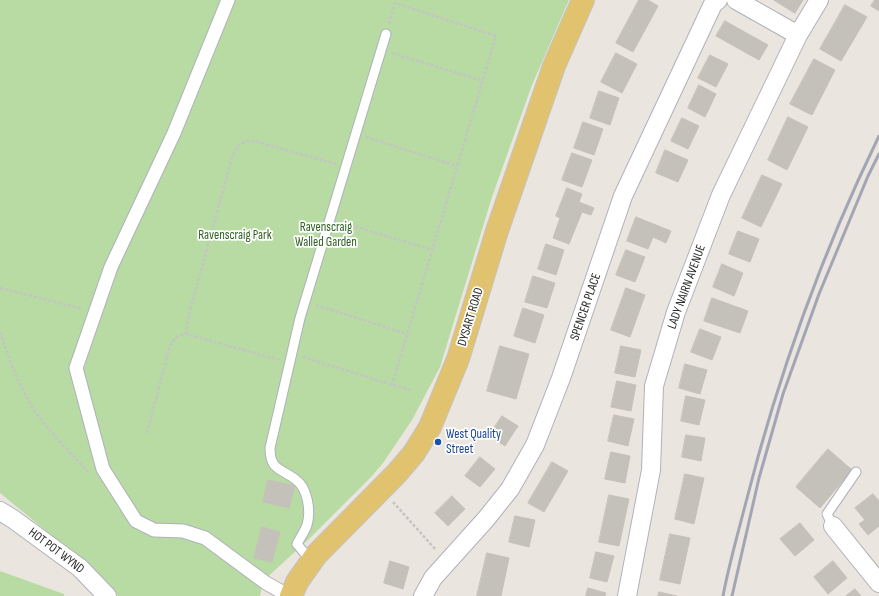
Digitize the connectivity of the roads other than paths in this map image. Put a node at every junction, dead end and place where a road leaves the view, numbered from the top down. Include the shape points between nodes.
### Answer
1 (228, 0) edge
2 (584, 0) edge
3 (718, 0) edge
4 (736, 0) edge
5 (819, 0) edge
6 (386, 34) road end
7 (798, 35) junction
8 (856, 472) dead end
9 (0, 512) edge
10 (833, 526) joint
11 (312, 561) junction
12 (879, 582) edge
13 (107, 596) edge
14 (290, 596) edge
15 (423, 596) edge
16 (627, 596) edge

1 - 14 street via 174,133 111,267 76,368 103,469 136,521 154,530 183,531 205,538 266,583
2 - 11 main road, DYSART ROAD via 554,66 502,216 455,366 430,427 414,453
3 - 15 street, SPENCER PLACE via 713,4 623,196 561,378 535,445 510,489 433,578
4 - 7 street
5 - 7 street, LADY NAIRN AVENUE
6 - 11 lane via 305,302 270,448 270,458 274,466 296,480 304,491 309,505 307,525 298,544
7 - 16 street, LADY NAIRN AVENUE via 721,195 672,327 654,386 651,470
8 - 10 lane via 827,514
9 - 13 street, HOT POT WYND via 80,568
10 - 12 street
11 - 14 main road, DYSART ROAD

